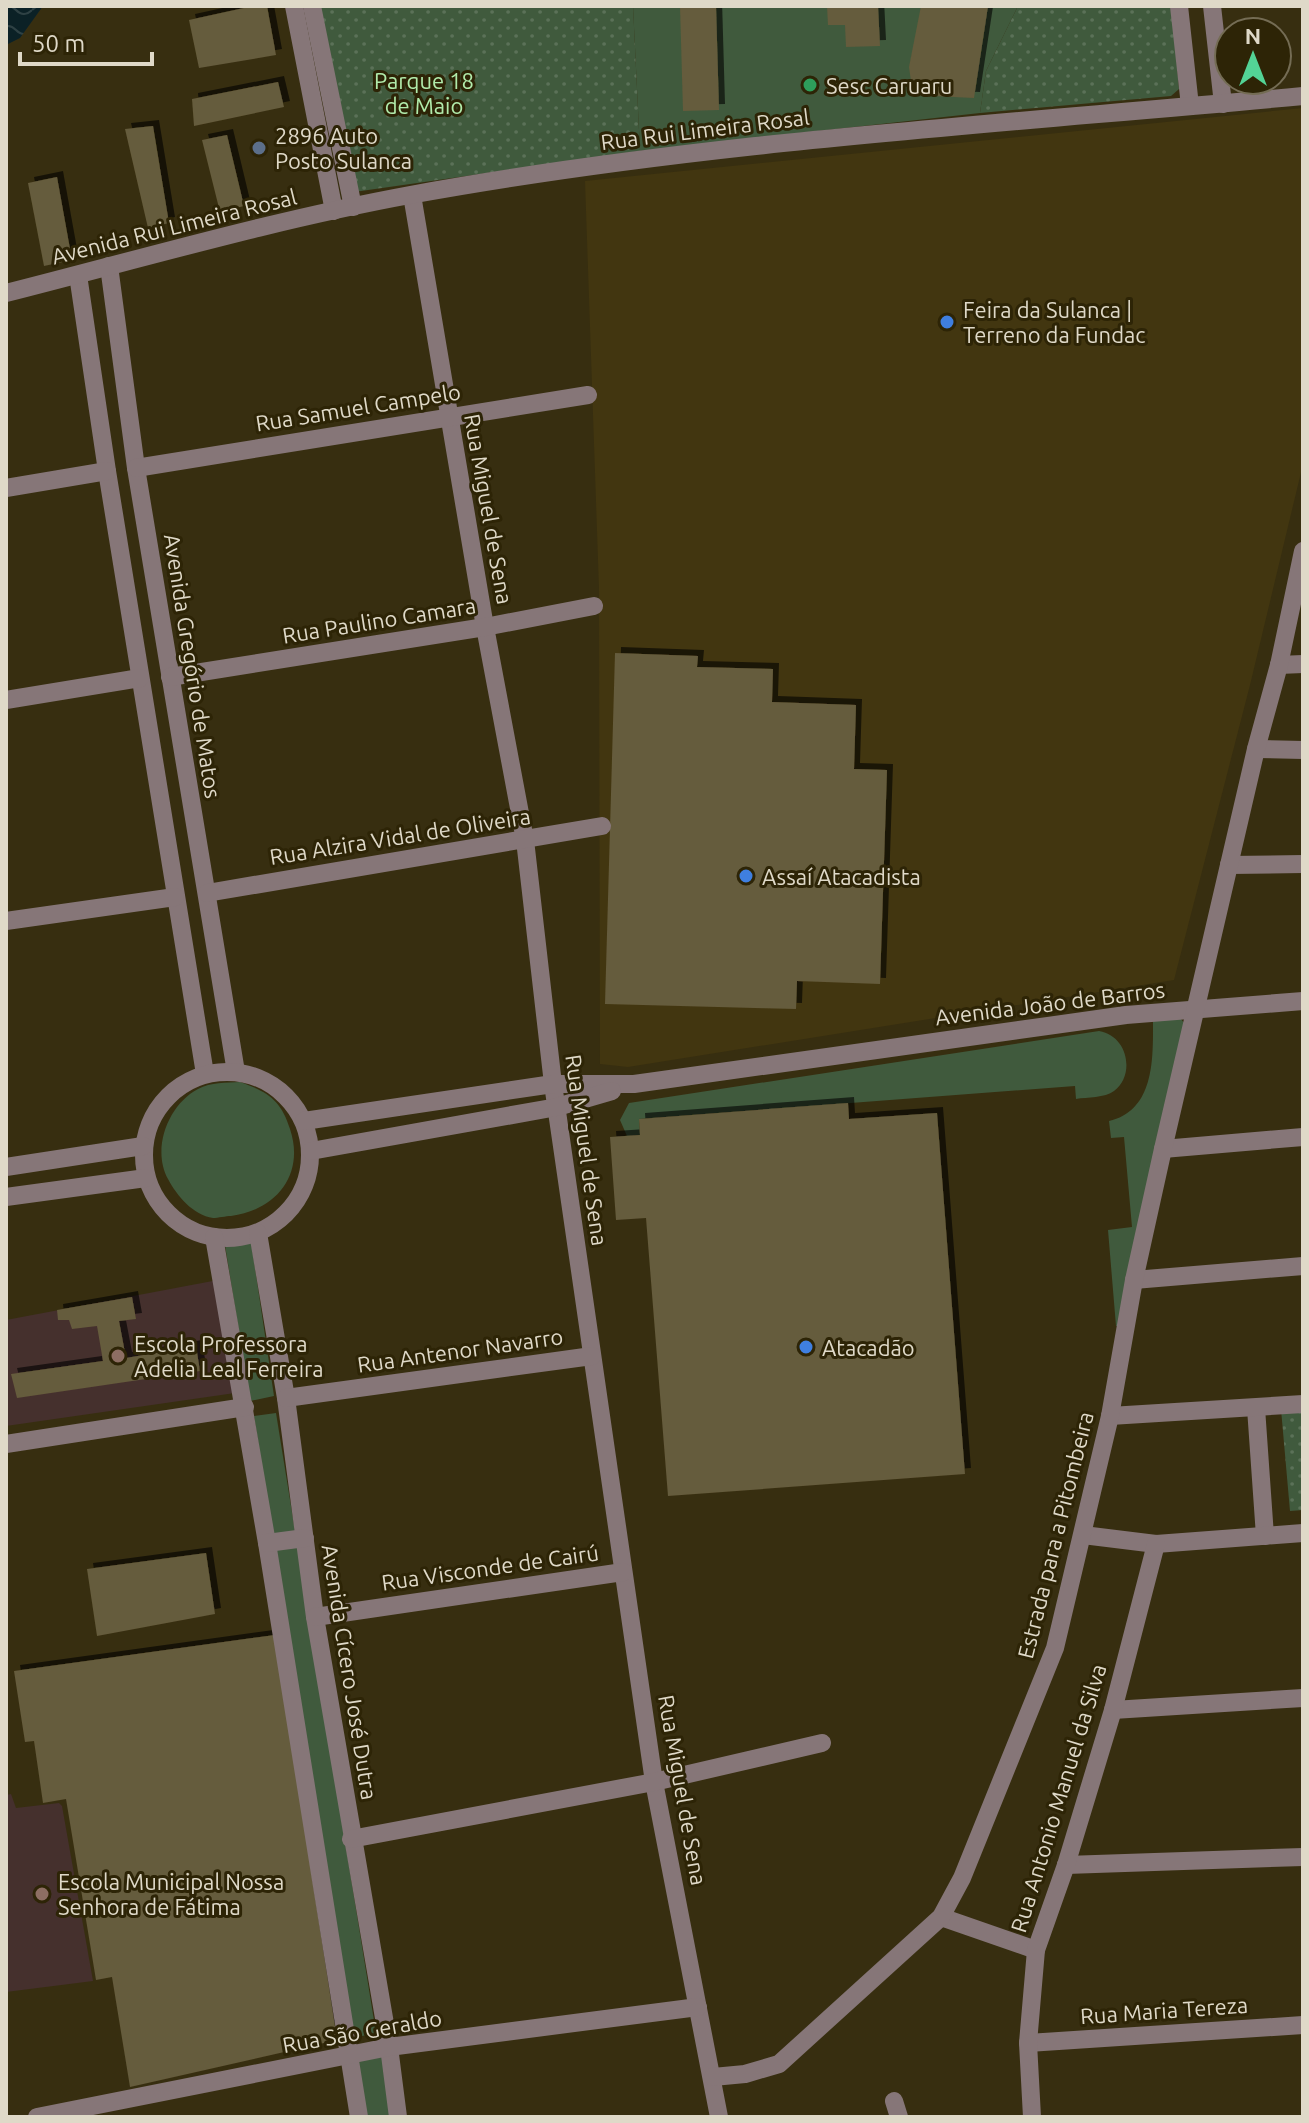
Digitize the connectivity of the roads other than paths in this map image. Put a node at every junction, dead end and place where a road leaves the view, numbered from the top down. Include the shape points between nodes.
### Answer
1 (294, 6) edge
2 (312, 6) edge
3 (1179, 6) edge
4 (1212, 6) edge
5 (1303, 96) edge
6 (1223, 104) junction
7 (1190, 106) junction
8 (412, 195) junction
9 (353, 207) junction
10 (334, 211) junction
11 (109, 266) junction
12 (78, 275) junction
13 (6, 293) edge
14 (588, 395) dead end
15 (448, 416) junction
16 (136, 468) junction
17 (107, 471) junction
18 (6, 488) edge
19 (1303, 551) edge
20 (594, 606) dead end
21 (485, 627) junction
22 (1303, 664) edge
23 (1279, 665) junction
24 (170, 677) junction
25 (140, 678) junction
26 (6, 700) edge
27 (1256, 749) junction
28 (1303, 750) edge
29 (602, 826) dead end
30 (525, 840) junction
31 (1303, 864) edge
32 (1229, 865) junction
33 (207, 893) junction
34 (175, 897) junction
35 (6, 921) edge
36 (1303, 1001) edge
37 (1195, 1010) junction
38 (236, 1072) junction
39 (205, 1074) junction
40 (553, 1084) junction
41 (634, 1084) junction
42 (557, 1107) junction
43 (304, 1121) junction
44 (1303, 1137) edge
45 (143, 1146) junction
46 (1163, 1149) junction
47 (311, 1151) junction
48 (6, 1167) edge
49 (146, 1178) junction
50 (6, 1197) edge
51 (258, 1233) junction
52 (214, 1237) junction
53 (1303, 1266) edge
54 (1134, 1280) junction
55 (592, 1356) junction
56 (286, 1398) junction
57 (1303, 1404) edge
58 (245, 1407) junction
59 (1256, 1408) junction
60 (1110, 1416) junction
61 (6, 1444) edge
62 (1303, 1533) edge
63 (1083, 1535) junction
64 (1265, 1536) junction
65 (305, 1538) junction
66 (267, 1543) junction
67 (1156, 1544) junction
68 (623, 1572) junction
69 (315, 1617) junction
70 (1303, 1698) edge
71 (1113, 1710) junction
72 (822, 1743) dead end
73 (654, 1782) junction
74 (351, 1839) junction
75 (1303, 1857) edge
76 (1066, 1865) junction
77 (941, 1917) junction
78 (1036, 1950) junction
79 (698, 2007) junction
80 (1303, 2025) edge
81 (1028, 2043) junction
82 (389, 2047) junction
83 (350, 2055) junction
84 (713, 2077) junction
85 (107, 2110) edge
86 (719, 2114) edge
87 (37, 2117) edge
88 (359, 2117) edge
89 (398, 2117) edge
90 (1032, 2117) edge

1 - 10 street
2 - 9 street
3 - 7 street
4 - 6 street
5 - 6 street, Rua Rui Limeira Rosal
6 - 7 street, Rua Rui Limeira Rosal
7 - 8 street, Rua Rui Limeira Rosal via 745,145
8 - 9 street, Rua Rui Limeira Rosal
8 - 15 street, Rua Miguel de Sena
9 - 10 street, Avenida Rui Limeira Rosal
10 - 11 street, Avenida Rui Limeira Rosal
11 - 12 street, Avenida Rui Limeira Rosal
11 - 16 street, Avenida Gregório de Matos
12 - 13 street, Avenida Rui Limeira Rosal
12 - 17 street
14 - 15 street, Rua Samuel Campelo
15 - 16 street, Rua Samuel Campelo
15 - 21 street, Rua Miguel de Sena
16 - 24 street, Avenida Gregório de Matos
17 - 18 street
17 - 25 street
19 - 23 street, Avenida João de Barros
20 - 21 street, Rua Paulino Camara
21 - 24 street, Rua Paulino Camara
21 - 30 street, Rua Miguel de Sena
22 - 23 street
23 - 27 street, Avenida João de Barros
24 - 33 street, Avenida Gregório de Matos
25 - 26 street
25 - 34 street
27 - 28 street
27 - 32 street, Avenida João de Barros
29 - 30 street, Rua Alzira Vidal de Oliveira
30 - 33 street, Rua Alzira Vidal de Oliveira
30 - 40 street, Rua Miguel de Sena
31 - 32 street
32 - 37 street, Avenida João de Barros
33 - 38 street, Avenida Gregório de Matos
34 - 35 street
34 - 39 street
36 - 37 street
37 - 41 street, Avenida João de Barros via 1126,1015
37 - 46 street, Estrada para a Pitombeira
38 - 39 street
38 - 43 street via 276,1088
39 - 45 street via 163,1099 149,1121
40 - 41 street, Avenida João de Barros
40 - 42 street, Rua Miguel de Sena
40 - 43 street, Avenida João de Barros
41 - 42 street, Avenida João de Barros
42 - 47 street, Avenida João de Barros
42 - 55 street, Rua Miguel de Sena
43 - 47 street
44 - 46 street
45 - 48 street
45 - 49 street
46 - 54 street, Estrada para a Pitombeira
47 - 51 street via 298,1200
49 - 50 street
49 - 52 street via 173,1220
51 - 52 street
51 - 56 street, Avenida Cícero José Dutra
52 - 58 street
53 - 54 street
54 - 60 street, Estrada para a Pitombeira
55 - 56 street, Rua Antenor Navarro
55 - 68 street, Rua Miguel de Sena
56 - 65 street, Avenida Cícero José Dutra
57 - 59 street
58 - 61 street
58 - 66 street
59 - 60 street
59 - 64 street
60 - 63 street, Estrada para a Pitombeira
62 - 64 street
63 - 67 street
63 - 77 street, Estrada para a Pitombeira via 1055,1648 962,1878
64 - 67 street
65 - 66 street
65 - 69 street, Avenida Cícero José Dutra
66 - 83 street
67 - 71 street, Rua Antonio Manuel da Silva
68 - 69 street, Rua Visconde de Cairú
68 - 73 street, Rua Miguel de Sena
69 - 74 street, Avenida Cícero José Dutra
70 - 71 street
71 - 76 street, Rua Antonio Manuel da Silva
72 - 73 street
73 - 74 street
73 - 79 street, Rua Miguel de Sena
74 - 82 street, Avenida Cícero José Dutra
75 - 76 street
76 - 78 street, Rua Antonio Manuel da Silva
77 - 78 street
77 - 84 street, Estrada para a Pitombeira via 779,2064
78 - 81 street, Rua Antonio Manuel da Silva
79 - 82 street, Rua São Geraldo
79 - 84 street, Rua Miguel de Sena
80 - 81 street, Rua Maria Tereza
81 - 90 street, Rua Antonio Manuel da Silva
82 - 83 street, Rua São Geraldo
82 - 89 street, Avenida Cícero José Dutra
83 - 85 street, Rua São Geraldo
83 - 88 street
84 - 86 street, Rua Miguel de Sena
85 - 87 street, Rua São Geraldo

